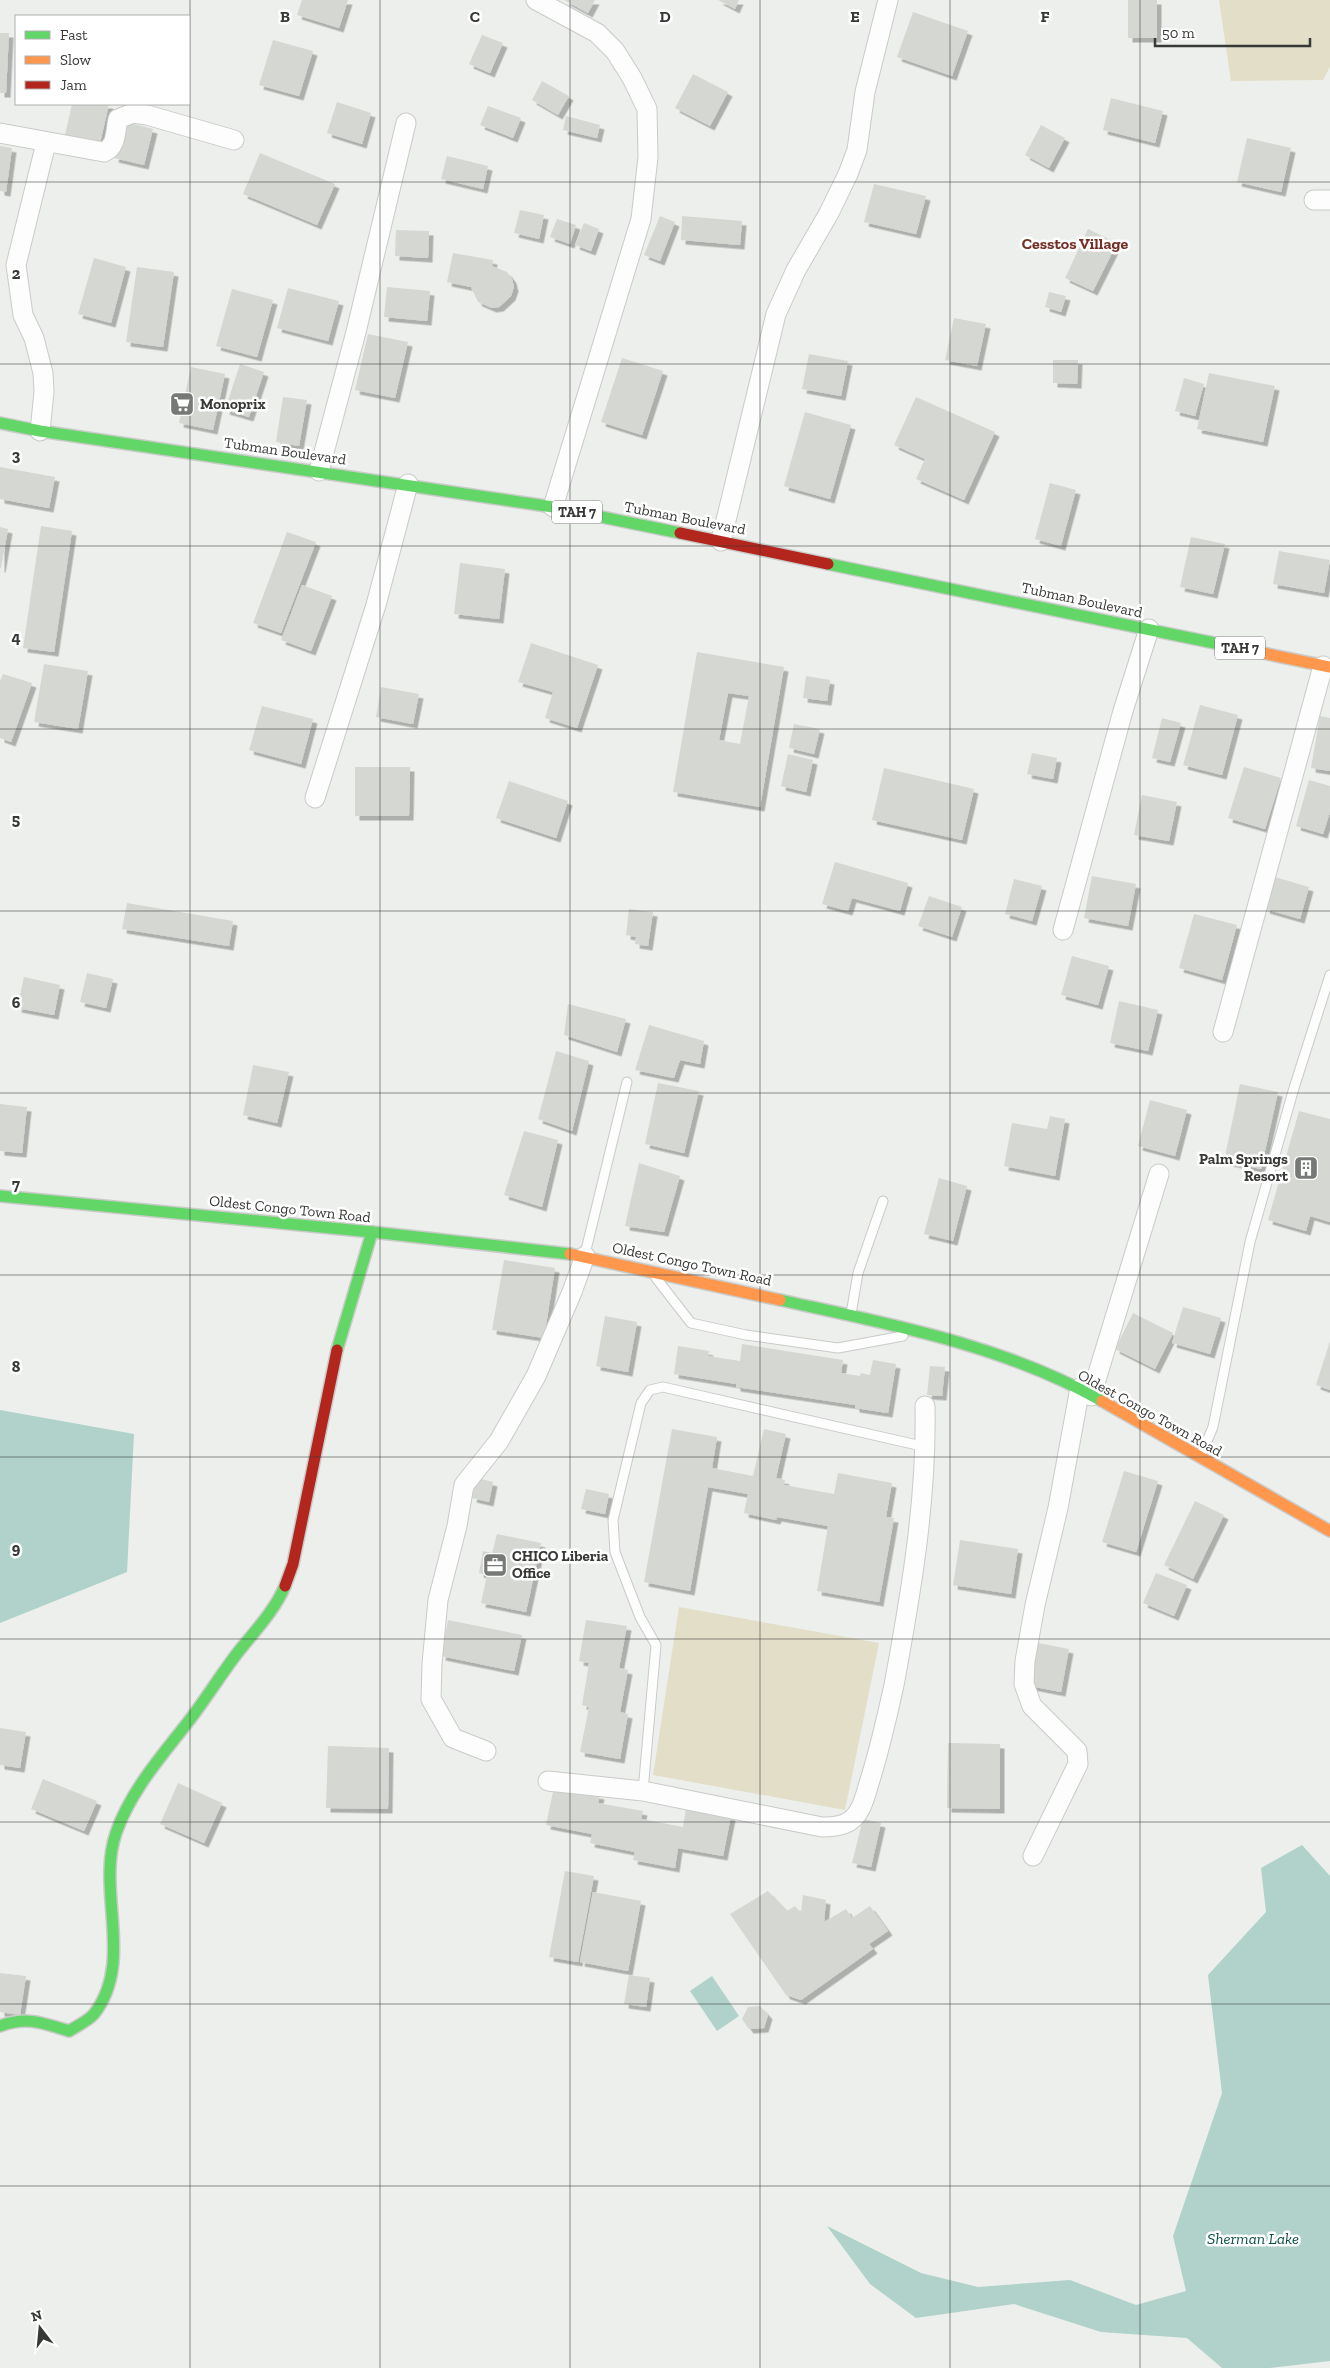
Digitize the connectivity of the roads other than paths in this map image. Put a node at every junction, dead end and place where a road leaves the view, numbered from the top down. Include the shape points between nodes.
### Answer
1 (536, 0) edge
2 (888, 0) edge
3 (406, 123) dead end
4 (0, 133) edge
5 (234, 140) dead end
6 (46, 142) junction
7 (0, 423) edge
8 (40, 431) junction
9 (319, 471) junction
10 (408, 484) junction
11 (554, 507) junction
12 (721, 541) junction
13 (1149, 629) junction
14 (1327, 667) edge
15 (315, 798) dead end
16 (1063, 930) dead end
17 (1330, 975) edge
18 (1223, 1032) dead end
19 (627, 1082) dead end
20 (1159, 1174) dead end
21 (0, 1196) edge
22 (884, 1201) dead end
23 (372, 1232) junction
24 (585, 1256) junction
25 (650, 1270) junction
26 (851, 1315) junction
27 (925, 1332) junction
28 (1085, 1392) junction
29 (925, 1406) dead end
30 (926, 1447) junction
31 (1200, 1458) junction
32 (1330, 1531) edge
33 (486, 1751) dead end
34 (548, 1781) dead end
35 (643, 1791) junction
36 (1033, 1856) dead end
37 (0, 2026) edge

1 - 11 street via 597,33 615,51 647,109 648,157 641,219
2 - 12 street via 865,92 857,150 848,174 776,314
3 - 9 street
4 - 6 street
5 - 6 street via 133,113 118,119 114,143 104,152
6 - 8 street via 16,265 23,316 34,338 43,373
7 - 8 main road, Tubman Boulevard / TAH 7
8 - 9 main road, Tubman Boulevard / TAH 7
9 - 10 main road, Tubman Boulevard / TAH 7
10 - 11 main road, Tubman Boulevard / TAH 7
10 - 15 street via 376,605
11 - 12 main road, Tubman Boulevard / TAH 7
12 - 13 main road, Tubman Boulevard / TAH 7
13 - 14 main road, Tubman Boulevard / TAH 7
13 - 16 street
14 - 18 street
17 - 31 lane via 1250,1242 1213,1427
19 - 24 lane
20 - 28 street
21 - 23 main road, Oldest Congo Town Road
22 - 26 lane via 858,1273
23 - 24 main road, Oldest Congo Town Road
23 - 37 main road via 336,1353 293,1564 282,1591 156,1763 129,1804 114,1835 110,1892 114,1959 109,1991 91,2019 69,2031 34,2020
24 - 25 main road, Oldest Congo Town Road
24 - 33 street via 536,1376 499,1441 464,1485 438,1600 431,1699 453,1738
25 - 26 main road, Oldest Congo Town Road
25 - 27 lane via 691,1323 746,1335 838,1348
26 - 27 main road, Oldest Congo Town Road
27 - 28 main road, Oldest Congo Town Road via 1003,1357
28 - 31 main road, Oldest Congo Town Road
28 - 36 street via 1035,1604 1024,1684 1032,1706 1076,1751 1078,1764
29 - 30 street
30 - 35 street via 907,1611 884,1736 860,1809 852,1820 840,1827 822,1827
30 - 35 lane via 663,1386 650,1390 644,1396 613,1520 615,1552 640,1617 656,1644
31 - 32 main road, Oldest Congo Town Road
34 - 35 street

